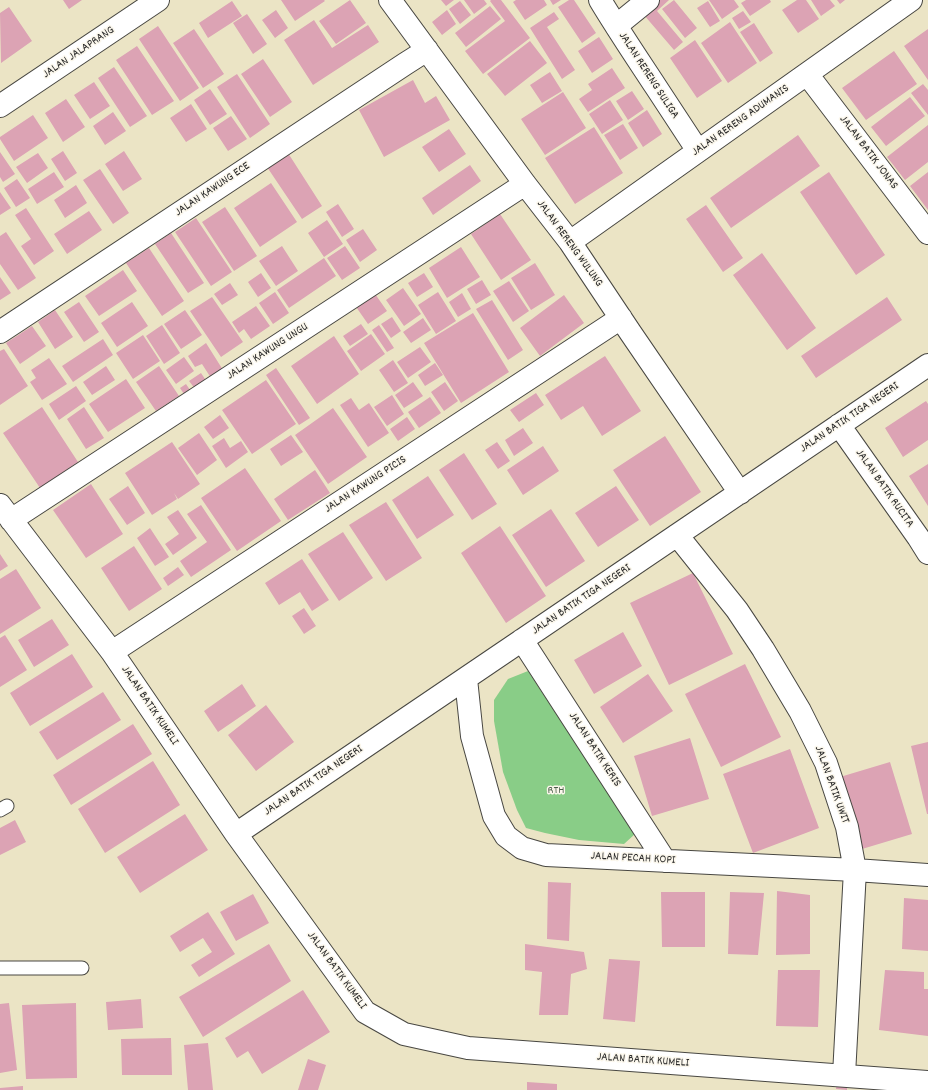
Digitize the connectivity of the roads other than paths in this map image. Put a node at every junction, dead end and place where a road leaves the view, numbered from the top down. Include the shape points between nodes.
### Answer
1 (158, 0) edge
2 (390, 0) edge
3 (600, 0) edge
4 (648, 0) edge
5 (911, 0) edge
6 (616, 26) junction
7 (427, 50) junction
8 (807, 74) junction
9 (3, 98) edge
10 (698, 151) junction
11 (525, 184) junction
12 (928, 232) edge
13 (570, 242) junction
14 (621, 318) junction
15 (0, 332) edge
16 (928, 365) edge
17 (839, 425) junction
18 (740, 492) junction
19 (6, 513) edge
20 (676, 535) junction
21 (928, 553) edge
22 (522, 640) junction
23 (112, 652) junction
24 (466, 679) junction
25 (236, 834) junction
26 (665, 861) junction
27 (855, 870) junction
28 (928, 875) edge
29 (0, 968) edge
30 (82, 968) dead end
31 (844, 1076) junction
32 (928, 1082) edge

1 - 9 street, JALAN JALAPRANG
2 - 7 street, JALAN RERENG WULUNG
3 - 6 street, JALAN RERENG SULIGA
4 - 6 street
5 - 8 street, JALAN RERENG ADUMANIS
6 - 10 street, JALAN RERENG SULIGA
7 - 11 street, JALAN RERENG WULUNG
7 - 15 street, JALAN KAWUNG ECE
8 - 10 street, JALAN RERENG ADUMANIS
8 - 12 street, JALAN BATIK JONAS
10 - 13 street, JALAN RERENG ADUMANIS
11 - 13 street, JALAN RERENG WULUNG
11 - 19 street, JALAN KAWUNG UNGU
13 - 14 street, JALAN RERENG WULUNG
14 - 18 street, JALAN RERENG WULUNG
14 - 23 street, JALAN KAWUNG PICIS
16 - 17 street, JALAN BATIK TIGA NEGERI
17 - 18 street, JALAN BATIK TIGA NEGERI
17 - 21 street, JALAN BATIK RUCITA
18 - 20 street, JALAN BATIK TIGA NEGERI
19 - 23 street, JALAN BATIK KUMELI
20 - 22 street, JALAN BATIK TIGA NEGERI
20 - 27 street, JALAN BATIK UWIT via 737,610 800,711 826,763 847,827
22 - 24 street, JALAN BATIK TIGA NEGERI
22 - 26 street, JALAN BATIK KERIS
23 - 25 street, JALAN BATIK KUMELI
24 - 25 street, JALAN BATIK TIGA NEGERI
24 - 26 street, JALAN PECAH KOPI via 472,736 494,816 506,836 522,848 546,855
25 - 31 street, JALAN BATIK KUMELI via 365,1012 404,1034 468,1048
26 - 27 street, JALAN PECAH KOPI
27 - 28 street, JALAN PECAH KOPI
27 - 31 street, JALAN BATIK UWIT
29 - 30 lane
31 - 32 street, JALAN BATIK KUMELI

